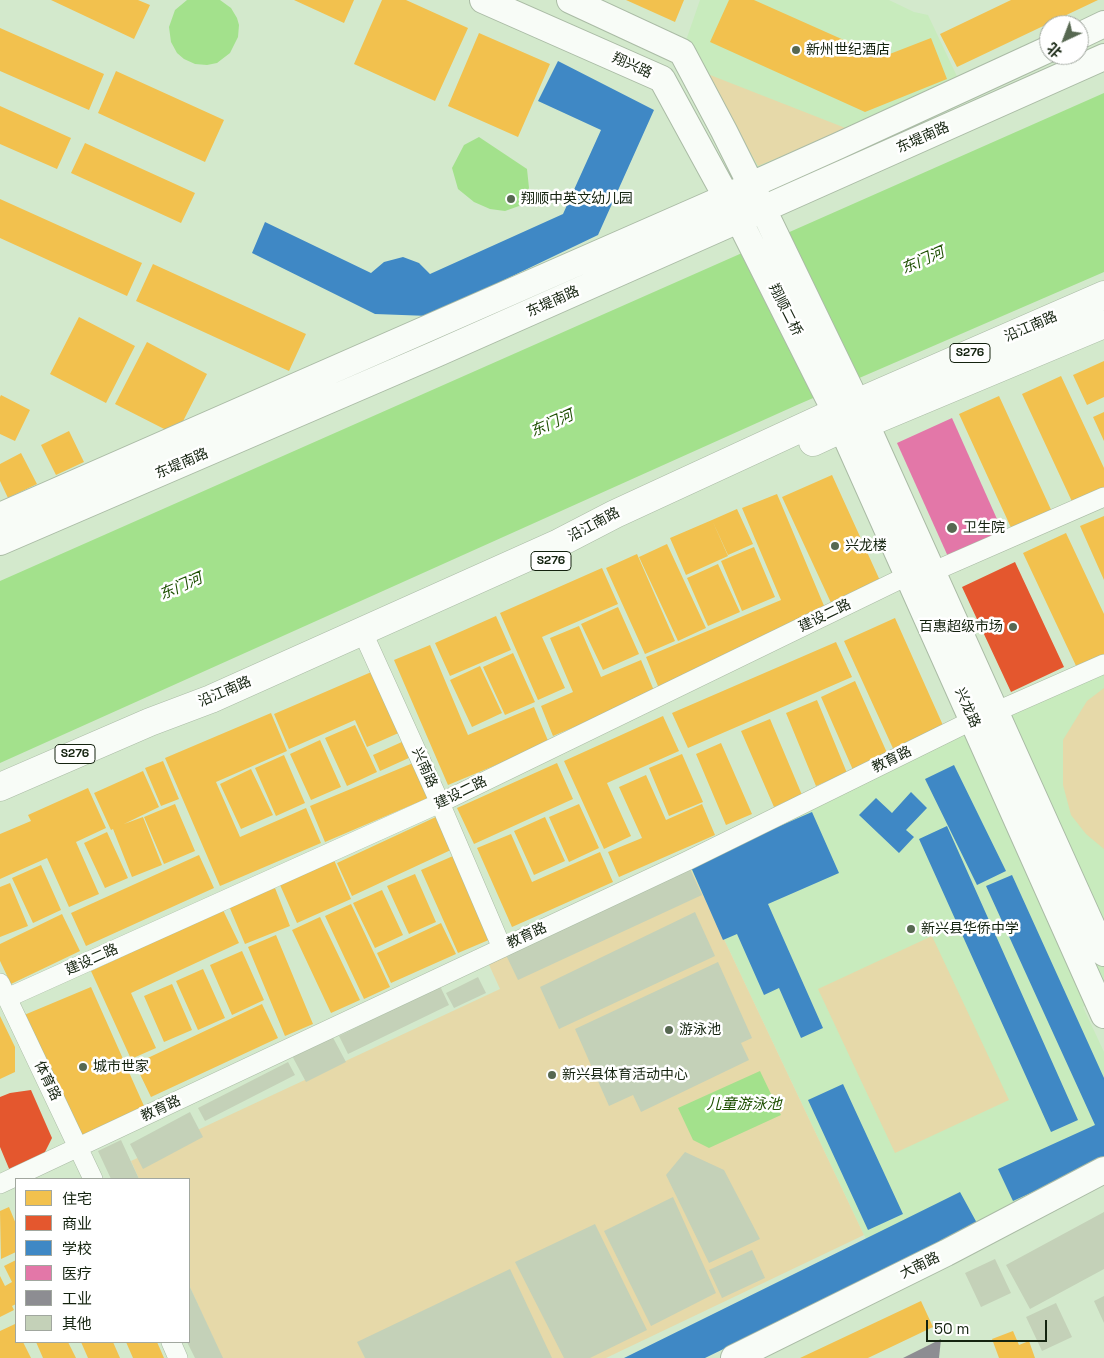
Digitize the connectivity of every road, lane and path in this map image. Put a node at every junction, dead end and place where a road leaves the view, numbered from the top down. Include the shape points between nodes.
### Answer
1 (483, 0) edge
2 (570, 0) edge
3 (1104, 24) edge
4 (1089, 31) edge
5 (1039, 54) edge
6 (1104, 57) edge
7 (751, 185) junction
8 (727, 197) junction
9 (764, 209) junction
10 (739, 220) junction
11 (1104, 295) edge
12 (1104, 324) edge
13 (847, 410) junction
14 (1104, 497) edge
15 (0, 516) edge
16 (0, 542) edge
17 (920, 574) junction
18 (368, 644) junction
19 (1104, 664) edge
20 (984, 716) junction
21 (0, 787) edge
22 (440, 803) junction
23 (0, 808) edge
24 (502, 948) junction
25 (1104, 953) edge
26 (4, 991) edge
27 (1104, 1015) edge
28 (78, 1148) junction
29 (1104, 1170) edge
30 (93, 1178) edge
31 (0, 1184) edge
32 (171, 1343) edge
33 (178, 1358) edge
34 (734, 1358) edge

1 - 8 main road, 翔兴路 via 662,79
2 - 7 main road via 682,52
3 - 4 main road
5 - 7 main road, 东堤南路
6 - 9 main road, 东堤南路
7 - 8 main road, 东堤南路
7 - 9 main road
8 - 10 main road, 翔兴路
8 - 15 main road, 东堤南路
9 - 10 main road, 东堤南路
9 - 13 main road, 翔顺二桥
10 - 13 main road, 翔顺二桥
10 - 16 main road, 东堤南路
11 - 13 main road, 沿江南路 / S276
12 - 13 main road, 沿江南路 / S276
13 - 17 main road, 兴龙路
13 - 18 main road, 沿江南路 / S276
13 - 21 main road, 沿江南路 / S276 via 211,699
14 - 17 street, 建设二路
17 - 20 main road, 兴龙路
17 - 22 street, 建设二路
18 - 22 street, 兴南路
18 - 23 main road, 沿江南路 / S276
19 - 20 street, 教育路
20 - 24 street, 教育路
20 - 25 main road, 兴龙路
20 - 27 main road, 兴龙路
22 - 24 street, 兴南路
22 - 26 street, 建设二路
24 - 28 street, 教育路
26 - 28 street, 体育路
28 - 30 street, 体育路
28 - 31 street, 教育路
29 - 34 main road, 大南路
32 - 33 street

